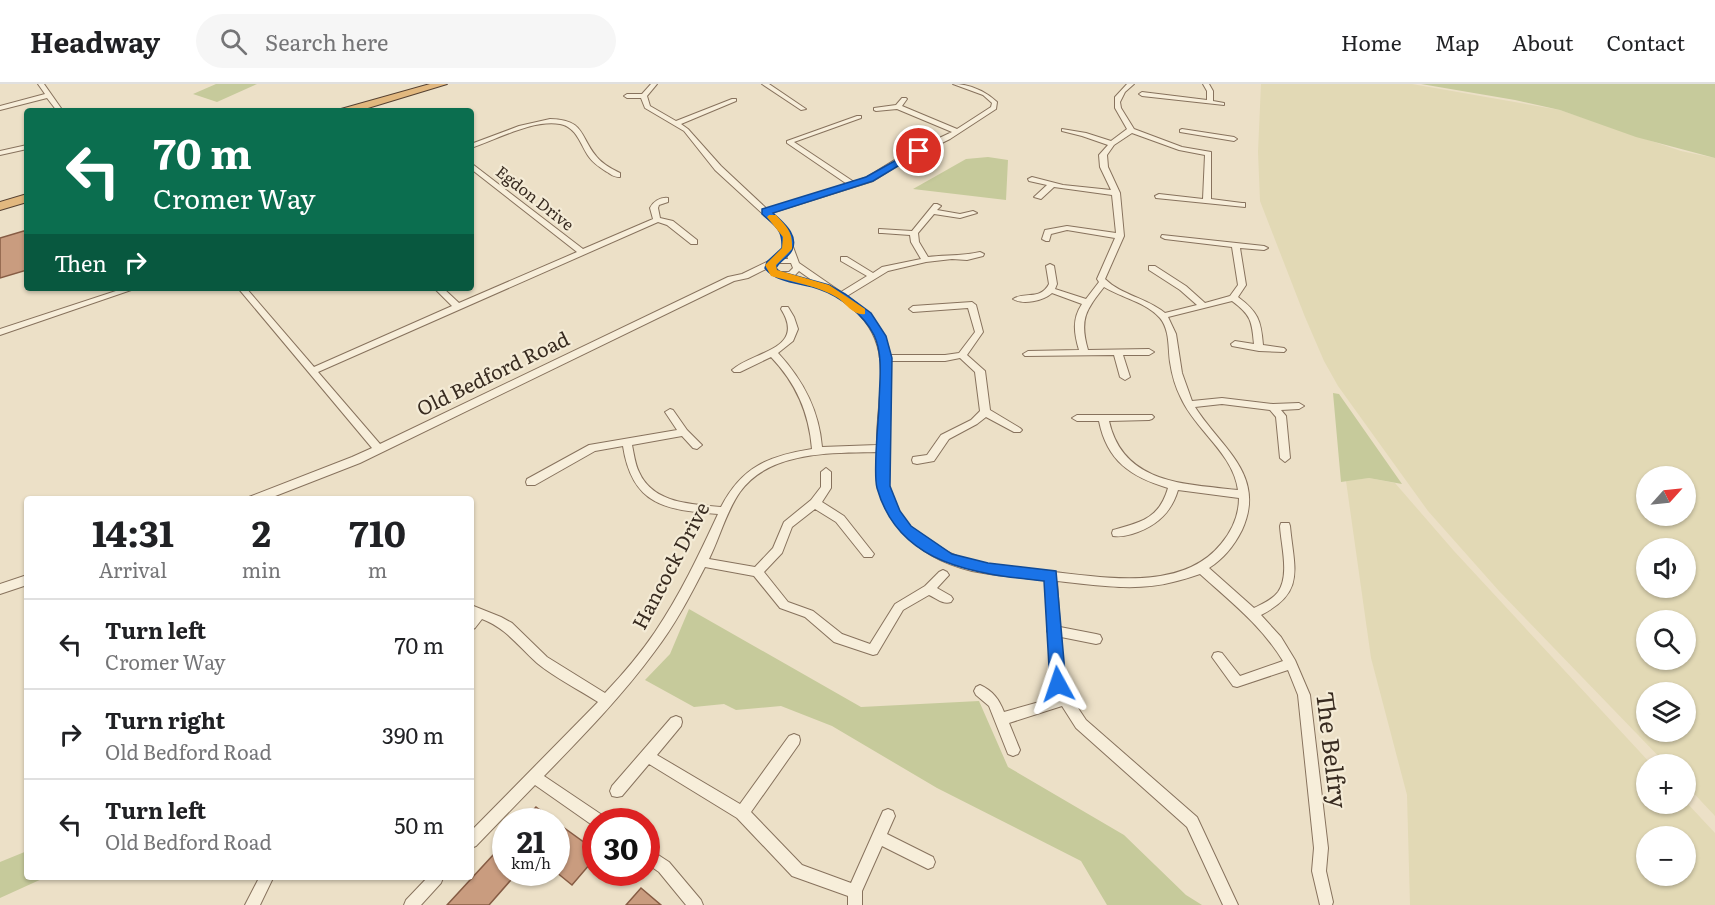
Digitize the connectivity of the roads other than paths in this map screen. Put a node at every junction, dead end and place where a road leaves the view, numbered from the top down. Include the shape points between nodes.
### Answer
1 (41, 84) edge
2 (442, 84) edge
3 (654, 84) edge
4 (765, 84) edge
5 (956, 84) edge
6 (1131, 84) edge
7 (1206, 84) edge
8 (1142, 94) dead end
9 (50, 95) junction
10 (627, 96) dead end
11 (644, 96) junction
12 (904, 99) dead end
13 (734, 100) dead end
14 (1210, 103) junction
15 (1222, 104) dead end
16 (898, 107) junction
17 (0, 108) edge
18 (58, 108) edge
19 (356, 108) edge
20 (804, 109) dead end
21 (876, 109) dead end
22 (859, 117) dead end
23 (676, 124) junction
24 (1064, 130) dead end
25 (1131, 130) junction
26 (1182, 131) dead end
27 (957, 132) junction
28 (1212, 136) junction
29 (1234, 139) dead end
30 (789, 142) junction
31 (1112, 144) junction
32 (474, 145) edge
33 (778, 146) dead end
34 (24, 148) edge
35 (0, 153) edge
36 (1209, 153) junction
37 (474, 167) edge
38 (617, 176) dead end
39 (1032, 179) dead end
40 (1052, 184) junction
41 (854, 185) junction
42 (1116, 193) junction
43 (1159, 196) dead end
44 (1038, 197) dead end
45 (24, 199) edge
46 (665, 200) dead end
47 (1207, 200) junction
48 (1242, 205) dead end
49 (0, 206) edge
50 (24, 207) edge
51 (0, 212) edge
52 (766, 212) junction
53 (973, 213) dead end
54 (657, 220) junction
55 (1049, 220) dead end
56 (1056, 229) junction
57 (882, 231) dead end
58 (914, 233) junction
59 (1120, 236) junction
60 (1165, 237) dead end
61 (1046, 239) dead end
62 (694, 242) dead end
63 (1236, 245) junction
64 (1264, 248) dead end
65 (787, 249) junction
66 (582, 252) junction
67 (980, 255) dead end
68 (844, 259) dead end
69 (926, 260) junction
70 (774, 262) junction
71 (795, 263) junction
72 (1050, 266) dead end
73 (1153, 272) dead end
74 (780, 275) junction
75 (746, 276) junction
76 (873, 276) junction
77 (1103, 283) junction
78 (825, 287) junction
79 (1051, 290) junction
80 (124, 291) edge
81 (245, 291) edge
82 (441, 291) edge
83 (842, 296) junction
84 (1233, 298) junction
85 (1017, 299) dead end
86 (1089, 303) junction
87 (1203, 306) junction
88 (458, 307) junction
89 (785, 309) dead end
90 (913, 309) dead end
91 (1163, 316) junction
92 (0, 332) edge
93 (1235, 344) dead end
94 (1259, 348) junction
95 (1281, 350) dead end
96 (1149, 352) dead end
97 (772, 353) junction
98 (1084, 353) junction
99 (1118, 353) junction
100 (1028, 354) dead end
101 (962, 355) junction
102 (886, 358) junction
103 (737, 370) dead end
104 (312, 371) junction
105 (1125, 377) dead end
106 (1189, 405) junction
107 (1299, 406) dead end
108 (1274, 407) junction
109 (670, 412) dead end
110 (984, 412) junction
111 (1103, 417) junction
112 (1149, 417) dead end
113 (1077, 418) dead end
114 (1017, 430) dead end
115 (684, 432) junction
116 (627, 442) junction
117 (698, 445) dead end
118 (883, 448) junction
119 (378, 449) junction
120 (817, 451) junction
121 (1285, 458) dead end
122 (917, 460) dead end
123 (826, 472) dead end
124 (531, 482) dead end
125 (1174, 486) junction
126 (1244, 495) junction
127 (264, 496) edge
128 (815, 503) junction
129 (723, 511) junction
130 (1285, 526) dead end
131 (1117, 533) dead end
132 (868, 554) dead end
133 (702, 562) junction
134 (1202, 569) junction
135 (757, 572) junction
136 (943, 575) dead end
137 (1051, 576) junction
138 (24, 581) edge
139 (929, 589) junction
140 (0, 590) edge
141 (947, 599) dead end
142 (476, 612) edge
143 (1253, 614) junction
144 (1053, 631) junction
145 (1096, 639) dead end
146 (1218, 657) dead end
147 (1291, 664) junction
148 (980, 691) dead end
149 (606, 700) junction
150 (1065, 700) junction
151 (1001, 719) junction
152 (676, 722) dead end
153 (794, 740) dead end
154 (1013, 750) dead end
155 (648, 756) junction
156 (533, 776) junction
157 (617, 791) dead end
158 (582, 810) edge
159 (742, 813) junction
160 (888, 816) dead end
161 (878, 837) junction
162 (474, 838) edge
163 (928, 862) dead end
164 (660, 864) edge
165 (265, 880) edge
166 (434, 880) edge
167 (855, 898) edge
168 (1326, 902) dead end
169 (252, 905) edge
170 (411, 905) edge
171 (696, 905) edge
172 (1231, 905) edge

1 - 9 street
2 - 19 highway
3 - 11 street
4 - 20 street
5 - 27 street via 986,94 995,103 994,108
6 - 25 street via 1121,93 1117,105
7 - 14 street
8 - 14 street
9 - 17 street
9 - 18 street
10 - 11 street
11 - 23 street via 647,107
12 - 16 street
13 - 23 street
14 - 15 street
16 - 21 street
16 - 27 street
22 - 30 street
23 - 52 street
24 - 31 street
25 - 31 street
25 - 36 street via 1181,149
26 - 28 street
27 - 41 street
28 - 29 street
28 - 36 street
30 - 33 street
30 - 41 street
31 - 42 street via 1103,155
32 - 38 street via 543,121 561,121 568,123 587,143 595,159
34 - 35 street
36 - 47 street
37 - 66 street, Egdon Drive
39 - 40 street
40 - 42 street
40 - 44 street
41 - 52 street
42 - 59 street
43 - 47 street
45 - 49 highway
46 - 54 street via 654,208
47 - 48 street
50 - 51 highway
52 - 65 street via 786,231
53 - 58 street via 960,216 936,209
54 - 62 street via 670,223
54 - 66 street
55 - 56 street
56 - 59 street
56 - 61 street via 1048,232
57 - 58 street
58 - 69 street via 915,243
59 - 77 street via 1101,279
60 - 63 street
63 - 64 street
63 - 84 street via 1242,285
65 - 70 street, Old Bedford Road
65 - 71 street
66 - 88 street
67 - 69 street
68 - 76 street
69 - 76 street via 885,269
70 - 71 street
70 - 74 street via 770,268
70 - 75 street, Old Bedford Road
71 - 74 street via 794,273
71 - 78 street
72 - 79 street
73 - 87 street via 1183,288
74 - 75 street, Old Bedford Road
74 - 78 street
75 - 119 street, Old Bedford Road via 731,279
76 - 83 street
77 - 86 street
77 - 91 street via 1143,301
78 - 83 street
79 - 85 street via 1041,298
79 - 86 street
80 - 92 street
81 - 104 street
82 - 88 street
83 - 102 street via 867,316 880,336
84 - 87 street
84 - 94 street via 1256,318
86 - 98 street via 1082,310 1077,330
87 - 91 street
88 - 104 street
89 - 97 street via 794,321 794,331 790,340
90 - 101 street via 972,305 979,332
91 - 106 street via 1171,331 1176,371
93 - 94 street
94 - 95 street
96 - 99 street
97 - 103 street
97 - 120 street via 791,371 802,390 815,425
98 - 99 street
98 - 100 street
99 - 105 street
101 - 102 street
101 - 110 street via 980,371
102 - 118 street
104 - 119 street
106 - 108 street via 1230,401
106 - 126 street via 1228,455 1239,474
107 - 108 street
108 - 121 street via 1281,416
109 - 115 street
110 - 114 street
110 - 122 street via 975,422 945,437 930,458
111 - 112 street
111 - 113 street
111 - 125 street via 1117,454 1149,478
115 - 116 street
115 - 117 street
116 - 124 street via 593,448
116 - 129 street via 635,476 650,493 672,506
118 - 120 street, Hancock Drive
118 - 137 street via 883,486 894,513 906,529 948,559 988,569
119 - 127 street, Old Bedford Road
120 - 129 street, Hancock Drive via 783,457 748,476
123 - 128 street via 826,488
125 - 126 street
125 - 131 street via 1162,516 1134,531
126 - 134 street via 1243,519 1228,546
128 - 132 street via 840,519
128 - 135 street via 788,525 778,550
129 - 133 street, Hancock Drive
130 - 143 street via 1288,568 1284,591 1276,601
133 - 135 street
133 - 149 street, Hancock Drive via 670,621
134 - 137 street via 1140,582
134 - 143 street, The Belfry
135 - 139 street via 784,605 809,614 838,638 873,650 899,607
136 - 139 street
137 - 144 street
138 - 140 street
139 - 141 street
142 - 149 street via 508,627 543,661
143 - 147 street, The Belfry
144 - 145 street
144 - 150 street via 1058,684
146 - 147 street via 1237,682
147 - 168 street, The Belfry via 1304,695 1321,848 1319,871
148 - 151 street via 994,702
149 - 156 street, Hancock Drive
150 - 151 street
150 - 172 street via 1081,724 1192,822
151 - 154 street
152 - 155 street
153 - 159 street
155 - 157 street
155 - 159 street
156 - 158 street
156 - 162 street, Hancock Drive
159 - 167 street via 797,871
160 - 161 street
161 - 163 street
161 - 167 street
164 - 171 street
165 - 169 street
166 - 170 street

